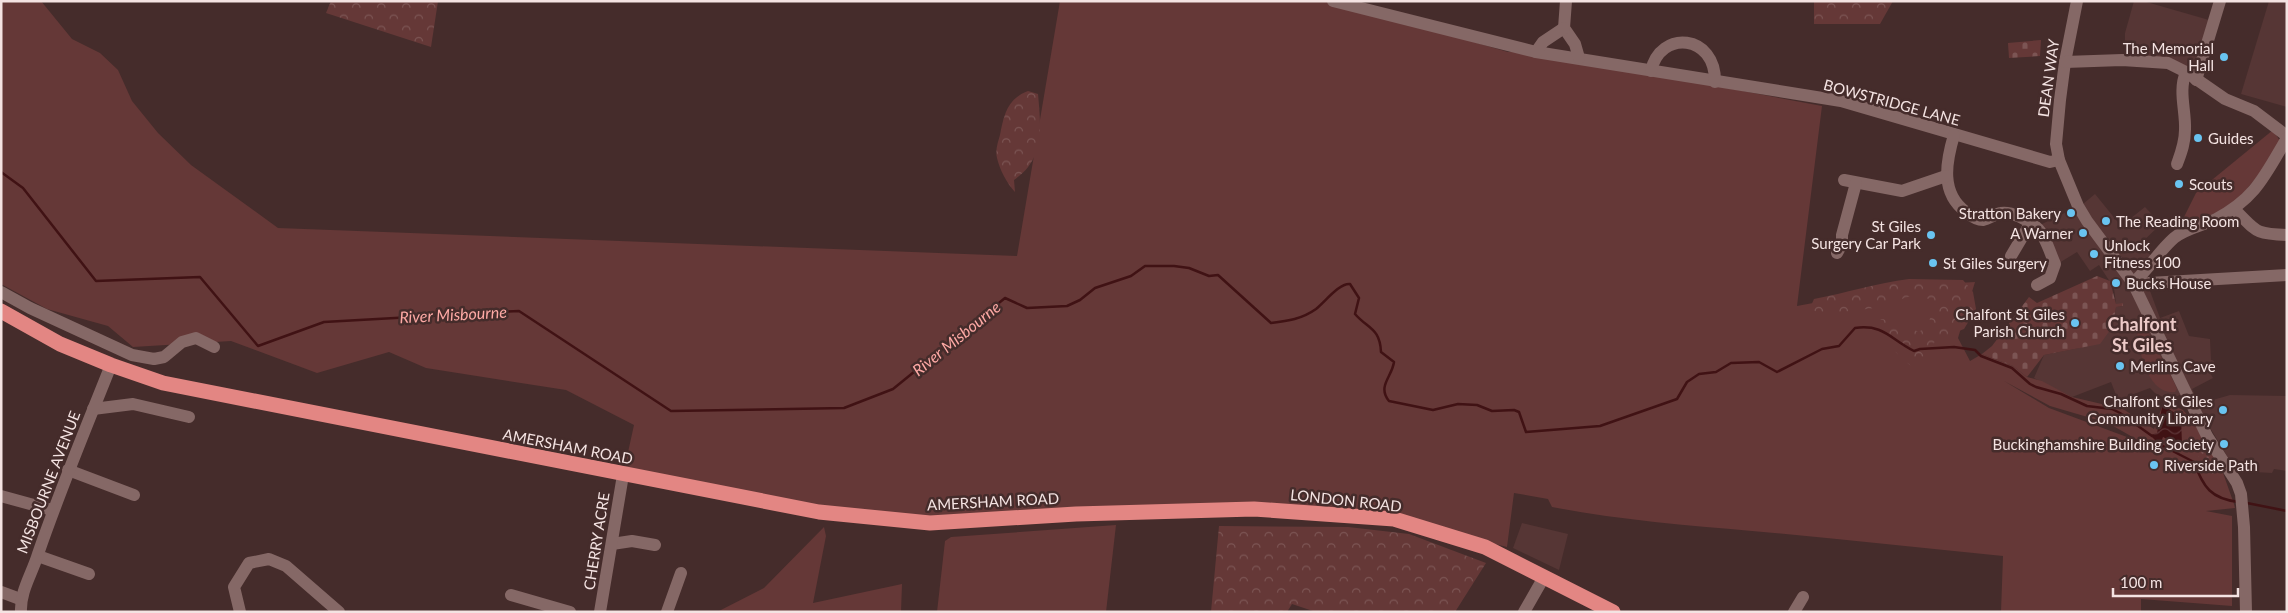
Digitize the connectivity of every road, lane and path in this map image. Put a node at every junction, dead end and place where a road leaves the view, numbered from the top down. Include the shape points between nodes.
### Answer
1 (1333, 1) edge
2 (1566, 1) edge
3 (2077, 1) edge
4 (2220, 1) edge
5 (1564, 28) junction
6 (1536, 52) junction
7 (1578, 58) junction
8 (2065, 62) junction
9 (1651, 71) junction
10 (2186, 72) junction
11 (2196, 80) junction
12 (1715, 82) junction
13 (1954, 135) junction
14 (2287, 137) edge
15 (2059, 160) junction
16 (2177, 164) dead end
17 (1946, 176) junction
18 (1844, 180) dead end
19 (1856, 183) junction
20 (2234, 209) junction
21 (2030, 224) junction
22 (2287, 235) edge
23 (1837, 252) dead end
24 (2010, 256) dead end
25 (2287, 275) edge
26 (2037, 285) dead end
27 (2135, 286) junction
28 (1, 292) edge
29 (1, 311) edge
30 (214, 347) dead end
31 (111, 365) junction
32 (93, 409) junction
33 (189, 417) dead end
34 (68, 470) junction
35 (623, 474) junction
36 (134, 495) dead end
37 (1, 496) edge
38 (52, 510) junction
39 (1146, 511) joint
40 (612, 544) junction
41 (656, 544) dead end
42 (38, 556) junction
43 (680, 573) dead end
44 (89, 574) dead end
45 (1544, 577) junction
46 (1, 592) edge
47 (512, 595) dead end
48 (1803, 597) dead end
49 (20, 606) edge
50 (240, 612) edge
51 (339, 612) edge
52 (570, 612) edge
53 (600, 612) edge
54 (667, 612) edge
55 (1524, 612) edge
56 (1613, 612) edge
57 (1794, 612) edge
58 (2246, 612) edge

1 - 6 street, BOWSTRIDGE LANE
2 - 5 street
3 - 8 street, DEAN WAY
4 - 11 street
5 - 6 street via 1543,42
5 - 7 street
6 - 7 street, BOWSTRIDGE LANE
7 - 9 street, BOWSTRIDGE LANE
8 - 10 street via 2142,60 2168,63
8 - 15 street, DEAN WAY via 2056,144
9 - 12 street, BOWSTRIDGE LANE
9 - 12 street via 1654,58 1665,48 1685,42 1697,44 1715,69
10 - 11 street
10 - 16 street via 2181,82 2186,130
11 - 14 street via 2225,99 2254,111
12 - 13 street, BOWSTRIDGE LANE via 1841,101
13 - 15 street, BOWSTRIDGE LANE via 2050,162
13 - 17 street
14 - 20 street via 2257,188
15 - 27 street, DEAN WAY via 2087,221
17 - 19 street via 1902,191
17 - 21 street via 1958,204 1969,214 1984,220 2003,212
18 - 19 street
19 - 23 street via 1842,244
20 - 22 street via 2251,228 2266,234
20 - 27 street via 2173,238
21 - 24 street
21 - 26 street via 2041,233 2055,264 2050,278
25 - 27 street
27 - 58 street, DEAN WAY via 2207,436 2231,472 2241,500
28 - 30 street via 132,354 154,359 164,357 182,342 196,338
29 - 31 highway, AMERSHAM ROAD via 60,344
31 - 32 street, MISBOURNE AVENUE
31 - 35 highway, AMERSHAM ROAD via 163,383
32 - 33 street via 133,404
32 - 34 street, MISBOURNE AVENUE
34 - 36 street
34 - 38 street, MISBOURNE AVENUE
35 - 39 highway, AMERSHAM ROAD via 818,512 930,523
35 - 40 street, CHERRY ACRE
37 - 38 street
38 - 42 street, MISBOURNE AVENUE
39 - 45 highway, LONDON ROAD via 1254,509 1394,520 1485,547
40 - 41 street via 632,541
40 - 53 street, CHERRY ACRE
42 - 44 street
42 - 49 street, MISBOURNE AVENUE
43 - 54 street
45 - 55 street
45 - 56 highway, LONDON ROAD
46 - 49 street
47 - 52 street
48 - 57 street
50 - 51 street via 234,587 248,563 270,559 286,566

